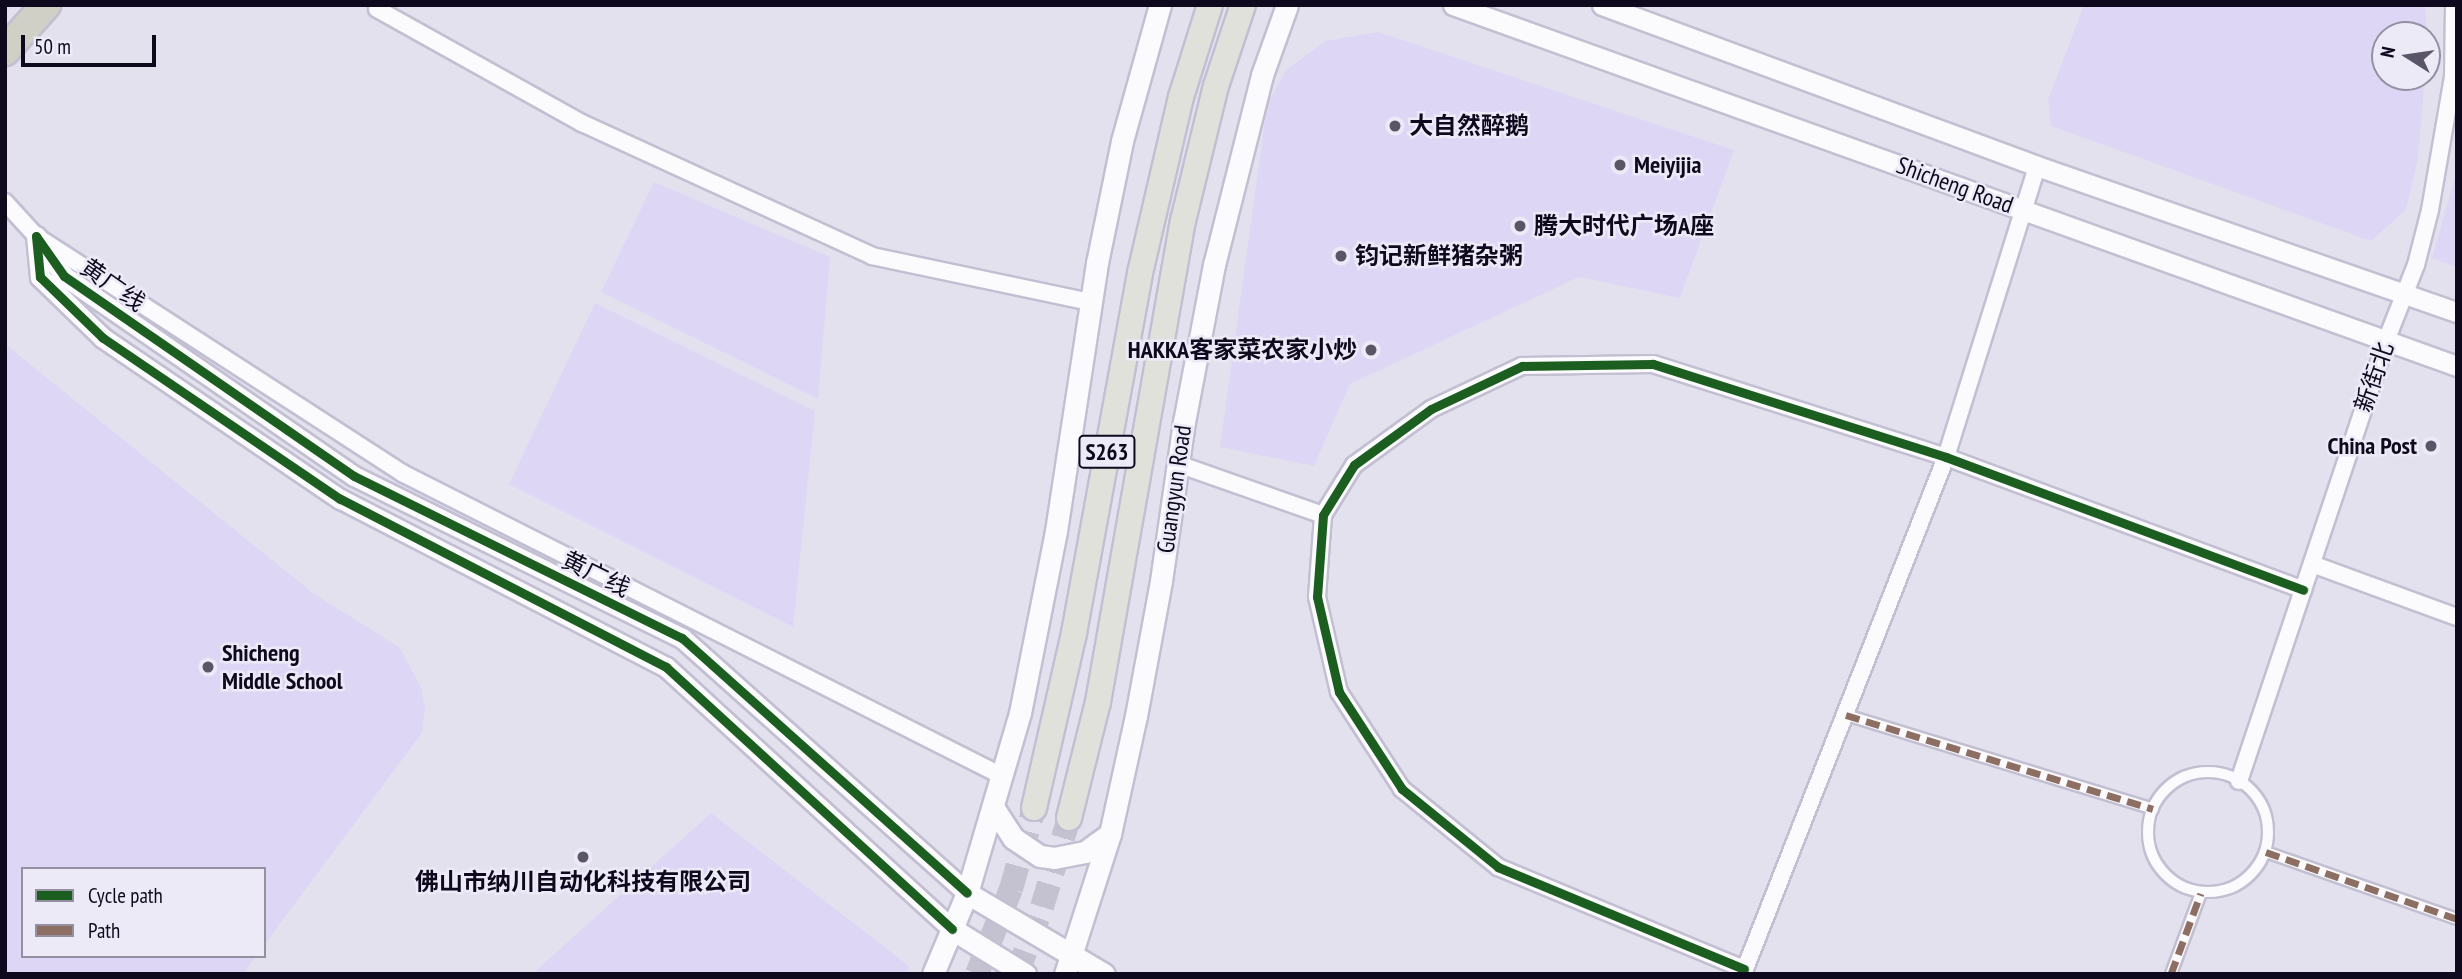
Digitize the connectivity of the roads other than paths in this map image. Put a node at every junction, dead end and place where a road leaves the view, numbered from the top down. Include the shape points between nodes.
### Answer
1 (46, 5) edge
2 (1160, 5) edge
3 (1210, 5) edge
4 (1243, 5) edge
5 (1453, 5) edge
6 (1602, 5) edge
7 (2454, 5) edge
8 (1292, 7) edge
9 (377, 9) dead end
10 (5, 51) edge
11 (2038, 166) junction
12 (5, 202) edge
13 (2023, 209) junction
14 (36, 236) junction
15 (2404, 293) junction
16 (1091, 302) junction
17 (2457, 312) edge
18 (2386, 341) junction
19 (2457, 366) edge
20 (1946, 457) junction
21 (1178, 464) junction
22 (1323, 515) junction
23 (2312, 564) junction
24 (2303, 590) junction
25 (2457, 617) edge
26 (1846, 715) junction
27 (1002, 776) junction
28 (2239, 781) junction
29 (993, 807) junction
30 (1034, 808) tunnel mouth
31 (2153, 809) junction
32 (1069, 818) tunnel mouth
33 (1110, 834) junction
34 (2266, 852) junction
35 (967, 893) junction
36 (2201, 893) junction
37 (2457, 919) edge
38 (952, 929) junction
39 (1068, 965) edge
40 (1744, 971) edge
41 (933, 974) edge
42 (1025, 974) edge
43 (1104, 974) edge
44 (2171, 974) edge

1 - 10 highway
2 - 16 main road, S263 via 1122,141
3 - 30 main road, S263 via 1181,97 1140,273 1074,633
4 - 32 main road, Guangyun Road / S263 via 1213,98 1168,299 1098,702
5 - 13 street, Shicheng Road
6 - 11 street, Shicheng Road
7 - 15 street, 新街北 via 2453,77 2430,210
8 - 21 main road, Guangyun Road via 1262,75 1214,265
9 - 16 street via 582,122 872,256
11 - 13 street
11 - 15 street, Shicheng Road
12 - 14 street, 黄广线
13 - 18 street, Shicheng Road
13 - 20 street
14 - 27 street via 402,473
14 - 35 street, 黄广线 via 64,276 354,475 682,638
14 - 38 street, 黄广线 via 40,276 103,338 340,499 666,667
15 - 17 street, Shicheng Road
15 - 18 street, 新街北
16 - 27 main road, S263 via 1056,531 1020,713
18 - 19 street, Shicheng Road
18 - 23 street, 新街北
20 - 22 street via 1653,364 1522,366 1431,409 1354,465
20 - 24 street
20 - 26 street
21 - 22 street
21 - 33 main road, Guangyun Road via 1156,608
22 - 40 street via 1317,597 1339,692 1402,789 1498,867
23 - 24 street, 新街北
23 - 25 street
24 - 28 street, 新街北
26 - 31 street
26 - 40 street
27 - 29 main road, S263
28 - 31 street via 2213,771 2192,774 2173,783
28 - 34 street via 2251,788 2263,805 2269,831
29 - 33 main road via 1013,838 1040,856 1085,852
29 - 35 main road, S263
31 - 36 street via 2148,836 2153,856 2164,874 2181,887
33 - 39 main road, Guangyun Road
34 - 36 street via 2256,871 2240,884 2222,892
34 - 37 street
35 - 38 main road, S263
35 - 39 main road
36 - 44 street
38 - 41 main road, S263
38 - 42 main road
39 - 43 main road

